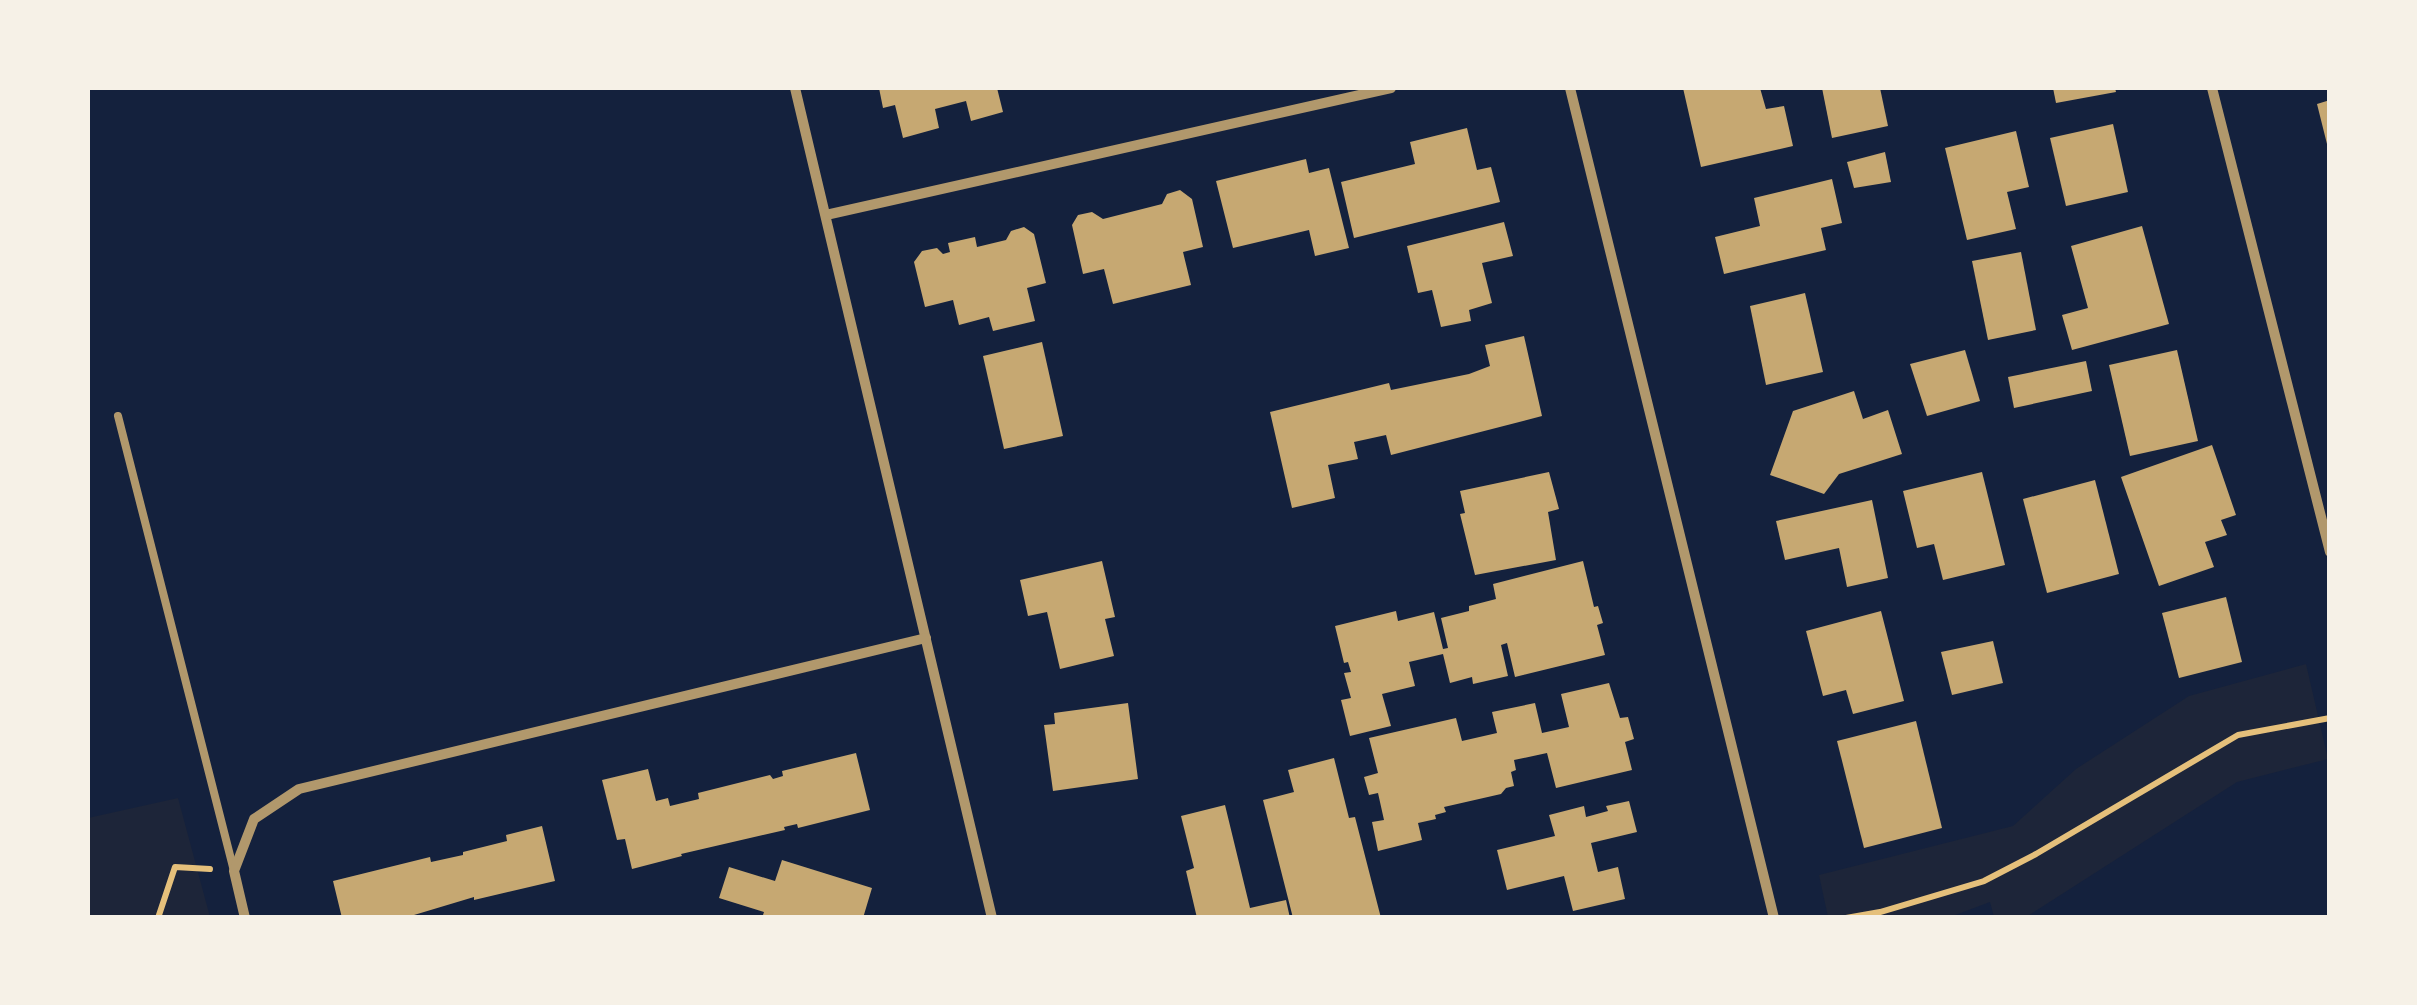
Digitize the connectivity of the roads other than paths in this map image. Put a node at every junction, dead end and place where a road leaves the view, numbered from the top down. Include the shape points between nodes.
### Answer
1 (795, 88) edge
2 (1391, 88) edge
3 (1570, 88) edge
4 (2212, 88) edge
5 (826, 215) junction
6 (118, 416) dead end
7 (2330, 552) edge
8 (926, 638) junction
9 (234, 871) junction
10 (245, 918) edge
11 (992, 918) edge
12 (1774, 918) edge

1 - 5 street
2 - 5 street
3 - 12 street
4 - 7 street
5 - 8 street
6 - 9 lane
8 - 9 street via 299,789 254,819
8 - 11 street
9 - 10 street

